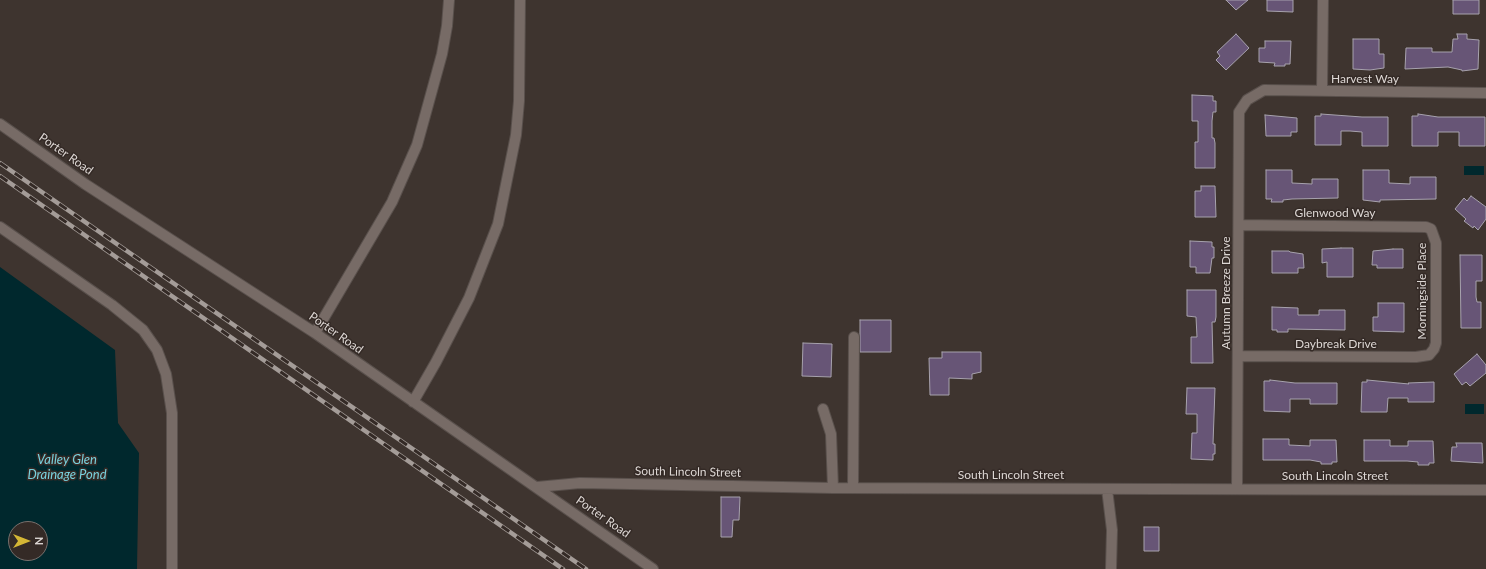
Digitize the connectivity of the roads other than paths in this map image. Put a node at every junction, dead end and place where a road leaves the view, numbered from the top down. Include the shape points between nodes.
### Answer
1 (449, 0) edge
2 (520, 0) edge
3 (1323, 0) edge
4 (1322, 91) junction
5 (1486, 93) edge
6 (1247, 100) joint
7 (0, 124) edge
8 (1239, 225) junction
9 (0, 227) edge
10 (1431, 229) joint
11 (315, 333) junction
12 (854, 337) dead end
13 (1432, 353) joint
14 (1239, 356) junction
15 (412, 402) junction
16 (823, 409) dead end
17 (537, 487) junction
18 (833, 488) junction
19 (853, 488) junction
20 (1238, 488) junction
21 (1107, 489) junction
22 (1486, 490) edge
23 (172, 569) edge
24 (653, 569) edge
25 (1111, 569) edge

1 - 11 street via 442,54 417,145 392,202
2 - 15 street via 516,135 498,224 470,298
3 - 4 street
4 - 5 street, Harvest Way
4 - 6 street, Harvest Way via 1264,90
6 - 8 street, Autumn Breeze Drive via 1239,112
7 - 11 street, Porter Road via 85,184
8 - 10 street, Glenwood Way via 1419,226
8 - 14 street, Autumn Breeze Drive
9 - 23 street via 112,305 143,330 157,350 166,374 172,412
10 - 13 street, Morningside Place via 1436,243 1436,343
11 - 15 street, Porter Road
12 - 19 street
13 - 14 street, Daybreak Drive via 1424,357
14 - 20 street, Autumn Breeze Drive
15 - 17 street, Porter Road
16 - 18 street via 831,434
17 - 18 street, South Lincoln Street via 580,483
17 - 24 street, Porter Road
18 - 19 street, South Lincoln Street
19 - 21 street, South Lincoln Street
20 - 21 street, South Lincoln Street
20 - 22 street, South Lincoln Street
21 - 25 street via 1112,530

